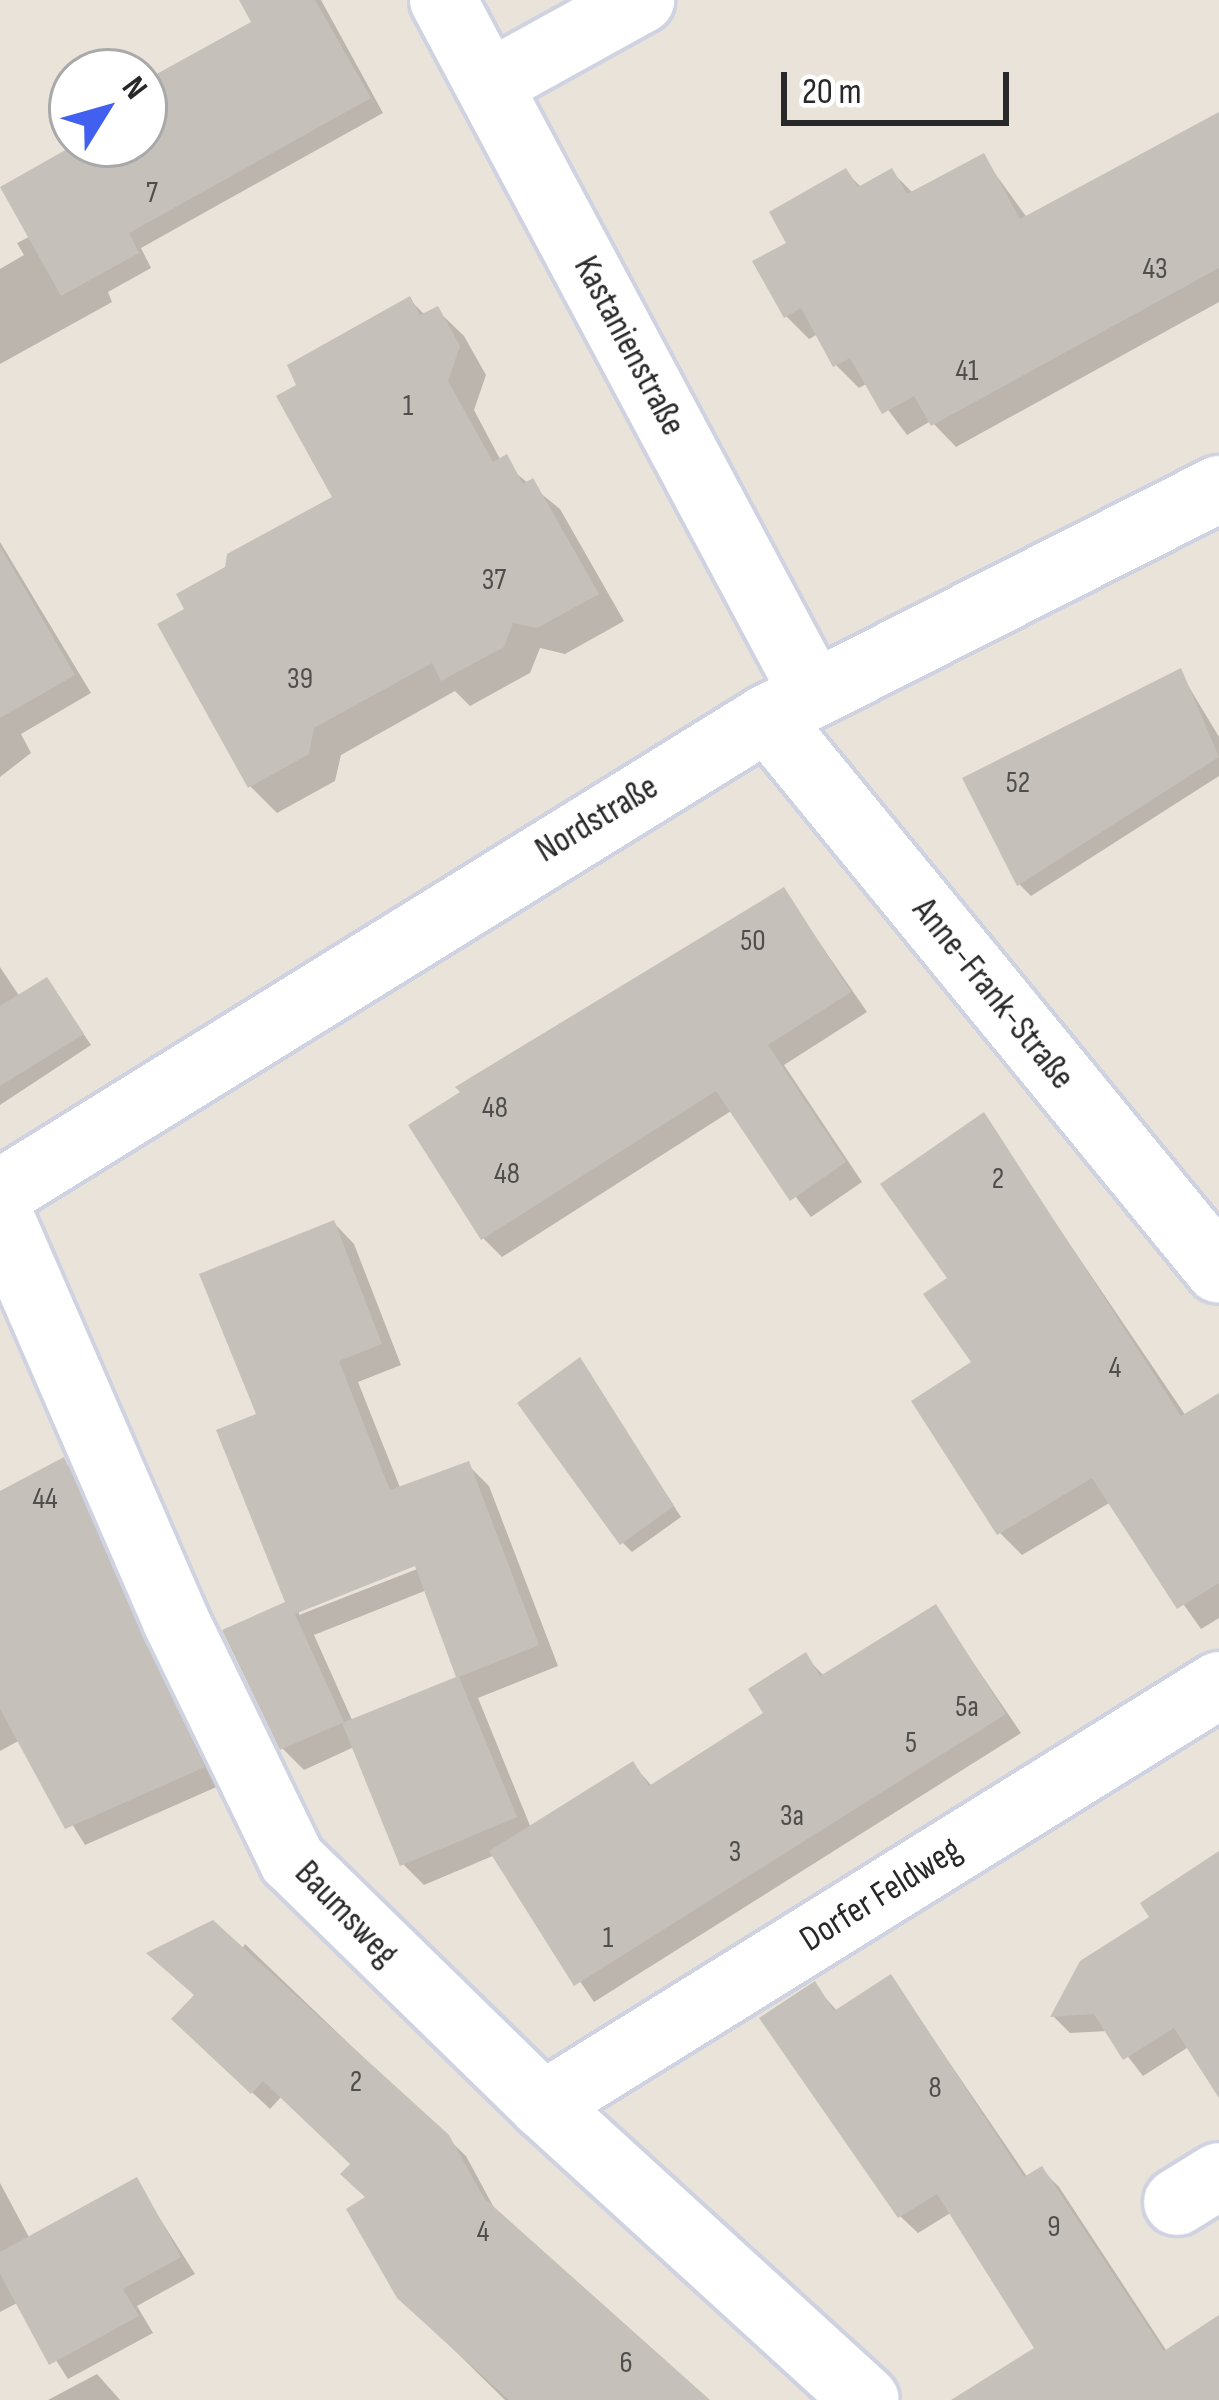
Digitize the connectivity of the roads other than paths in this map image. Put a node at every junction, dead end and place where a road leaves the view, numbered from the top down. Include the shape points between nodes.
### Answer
1 (442, 0) edge
2 (641, 0) edge
3 (489, 84) junction
4 (1219, 489) edge
5 (790, 705) junction
6 (0, 1193) edge
7 (0, 1216) edge
8 (1219, 1270) edge
9 (1219, 1685) edge
10 (543, 2105) junction
11 (866, 2400) edge

1 - 3 street, Kastanienstraße
2 - 3 street
3 - 5 street, Kastanienstraße
4 - 5 street, Nordstraße
5 - 6 street, Nordstraße
5 - 8 street, Anne-Frank-Straße
7 - 10 street, Baumsweg via 277,1836 324,1899
9 - 10 street, Dorfer Feldweg
10 - 11 street, Baumsweg

